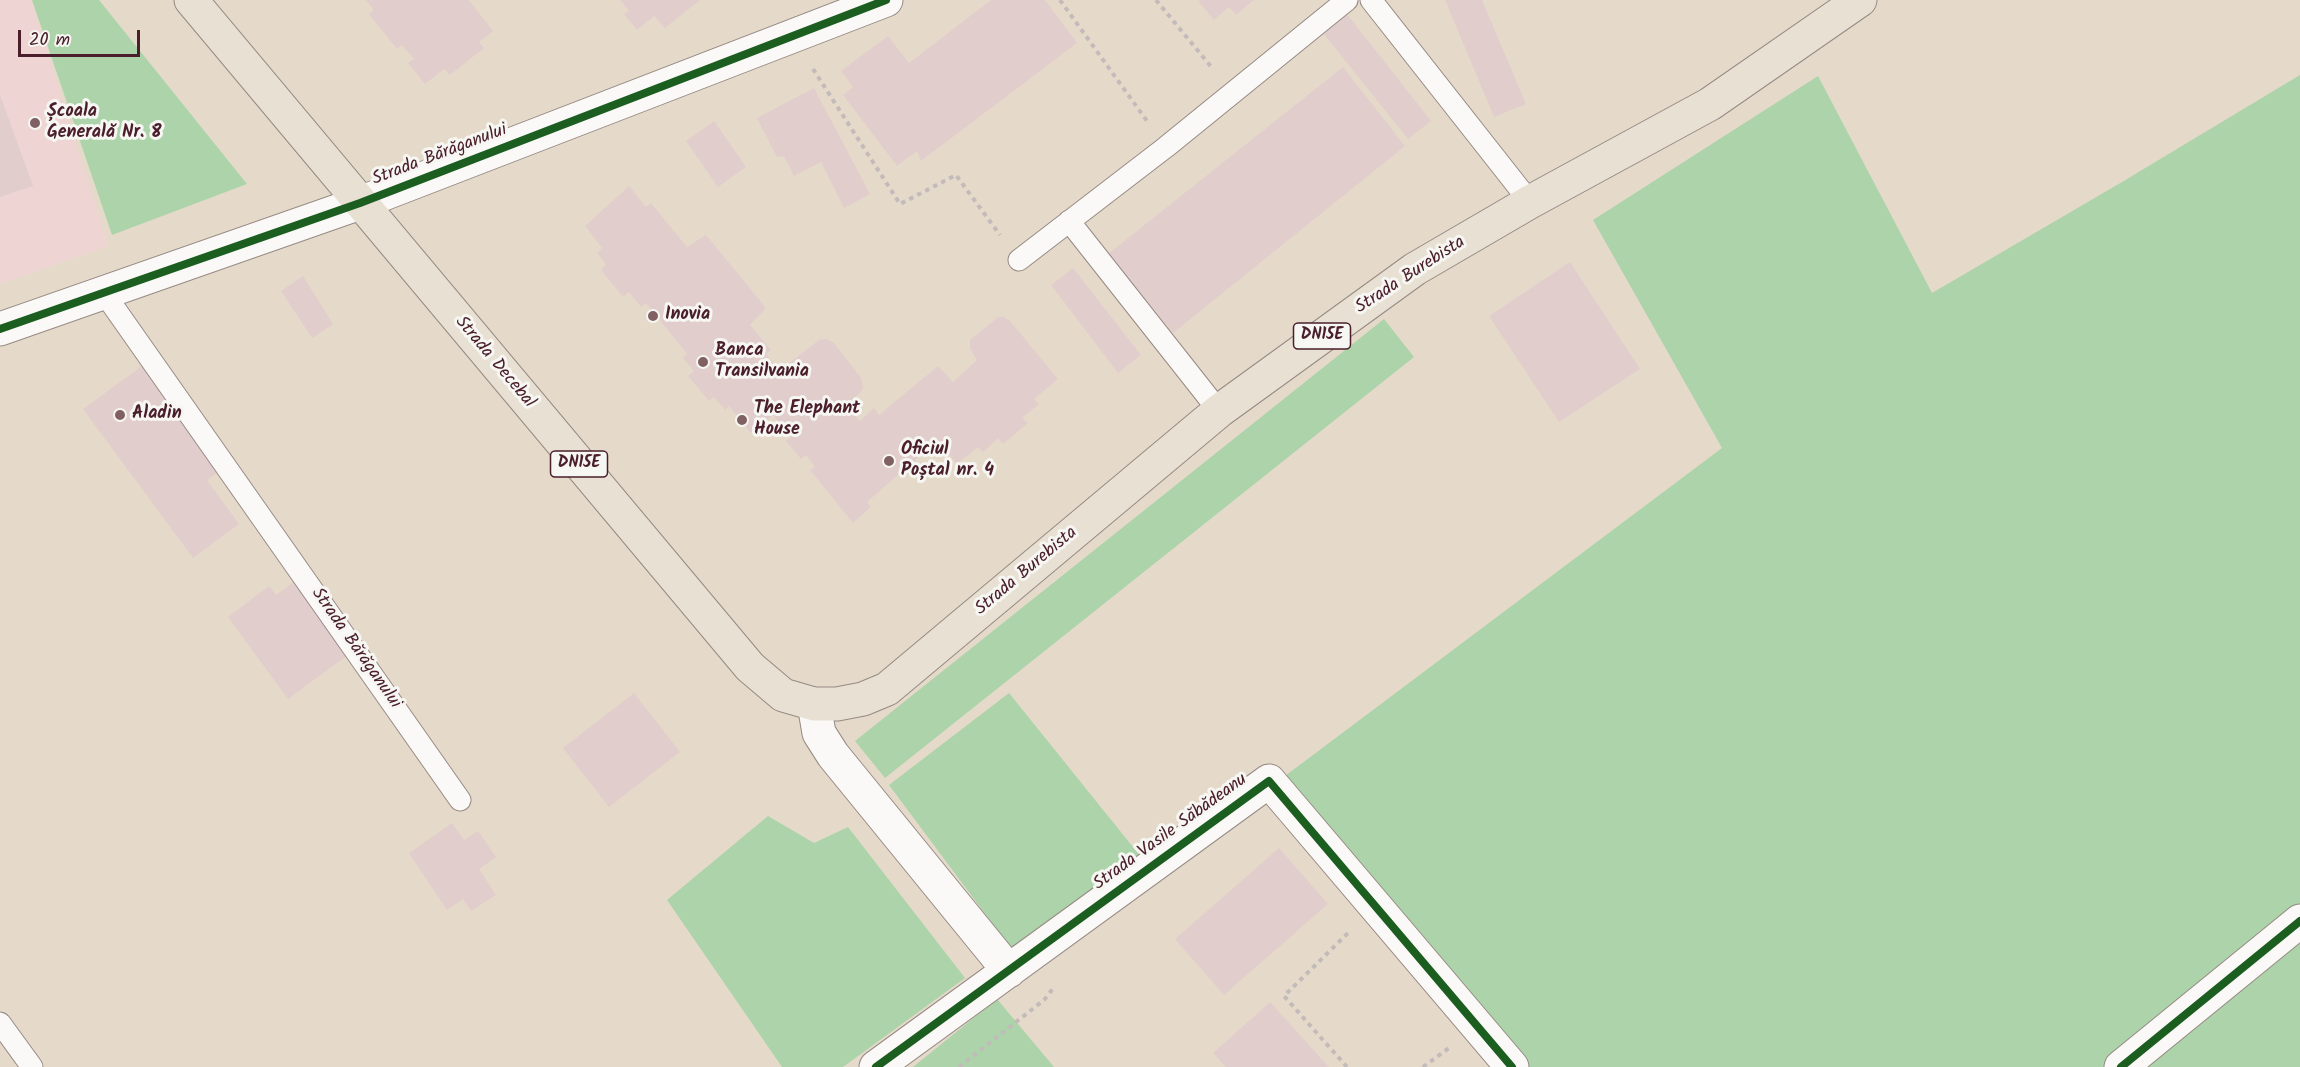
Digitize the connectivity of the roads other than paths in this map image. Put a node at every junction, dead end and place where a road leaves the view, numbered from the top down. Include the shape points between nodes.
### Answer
1 (191, 0) edge
2 (886, 0) edge
3 (1347, 0) edge
4 (1371, 0) edge
5 (1860, 0) edge
6 (1530, 202) junction
7 (360, 203) junction
8 (1069, 221) junction
9 (1019, 260) road end
10 (104, 293) junction
11 (0, 329) edge
12 (1219, 411) junction
13 (814, 705) junction
14 (460, 800) dead end
15 (2300, 921) edge
16 (1009, 970) junction
17 (0, 1023) edge
18 (32, 1067) edge
19 (876, 1067) edge
20 (1512, 1067) edge
21 (2121, 1067) edge

1 - 7 main road, Strada Decebal / DN15E
2 - 7 street, Strada Bărăganului
3 - 8 lane
4 - 6 lane
5 - 6 main road, Strada Burebista / DN15E via 1710,104
6 - 12 main road, Strada Burebista / DN15E via 1415,269
7 - 10 street, Strada Bărăganului
7 - 13 main road, Strada Decebal / DN15E via 750,667 783,695
8 - 9 lane
8 - 12 lane
10 - 11 street, Strada Bărăganului
10 - 14 lane, Strada Bărăganului
12 - 13 main road, Strada Burebista / DN15E via 887,689 863,699
13 - 16 street via 819,733 833,755
15 - 21 street
16 - 19 street, Strada Vasile Săbădeanu
16 - 20 street, Strada Vasile Săbădeanu via 1269,781
17 - 18 lane

